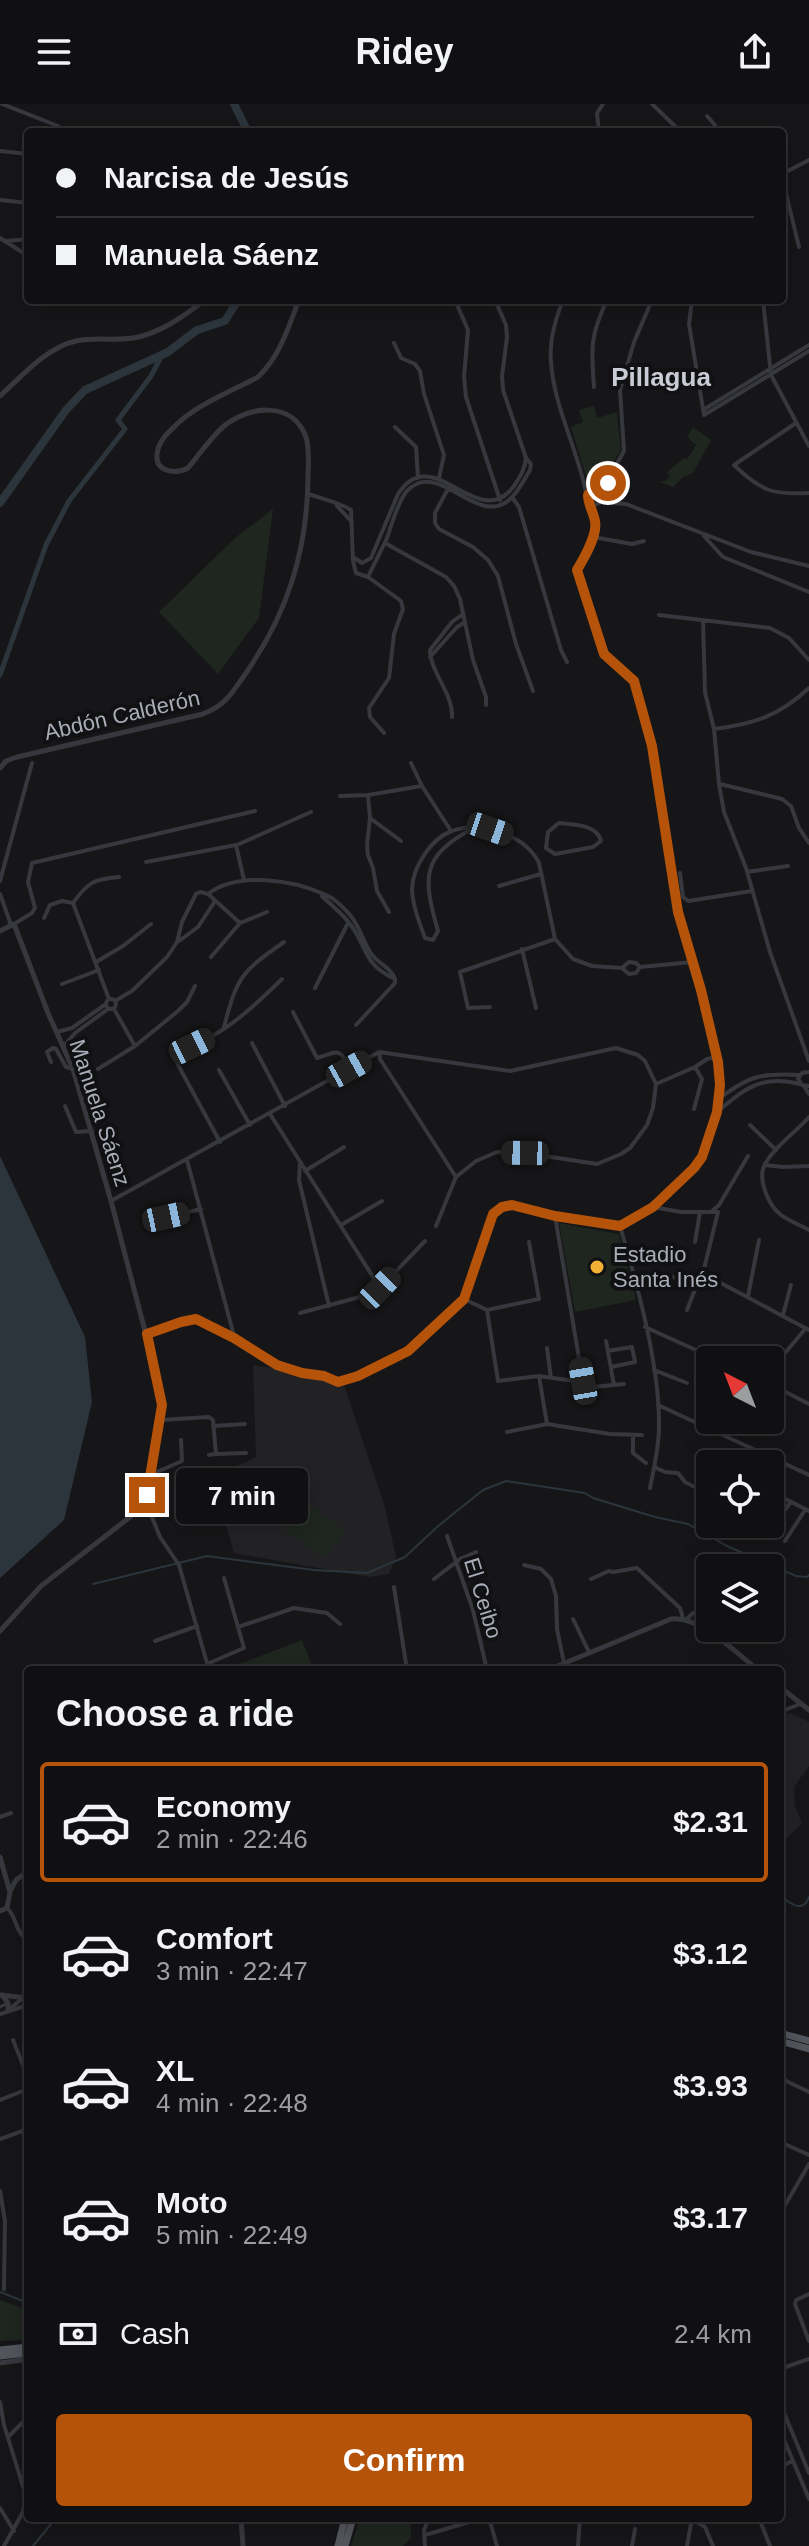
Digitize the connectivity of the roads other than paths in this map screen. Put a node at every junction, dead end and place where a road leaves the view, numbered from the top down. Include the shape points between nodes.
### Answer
1 (2, 104) edge
2 (603, 104) edge
3 (652, 104) edge
4 (707, 116) dead end
5 (60, 128) edge
6 (599, 128) edge
7 (677, 128) edge
8 (713, 128) edge
9 (0, 151) edge
10 (24, 154) edge
11 (809, 160) edge
12 (786, 174) edge
13 (786, 193) edge
14 (0, 200) edge
15 (24, 203) edge
16 (24, 239) edge
17 (2, 240) edge
18 (799, 247) dead end
19 (24, 254) edge
20 (199, 304) edge
21 (297, 304) edge
22 (457, 304) edge
23 (497, 304) edge
24 (562, 304) edge
25 (605, 304) edge
26 (650, 304) edge
27 (692, 304) edge
28 (763, 304) edge
29 (394, 343) dead end
30 (809, 348) edge
31 (771, 372) junction
32 (594, 387) dead end
33 (0, 396) edge
34 (796, 423) junction
35 (395, 427) dead end
36 (809, 446) edge
37 (526, 458) junction
38 (418, 478) junction
39 (439, 478) junction
40 (584, 482) junction
41 (449, 487) junction
42 (809, 493) edge
43 (308, 494) junction
44 (512, 497) junction
45 (599, 497) junction
46 (500, 500) junction
47 (588, 500) junction
48 (594, 516) junction
49 (703, 534) junction
50 (595, 536) junction
51 (382, 541) junction
52 (644, 541) dead end
53 (353, 557) junction
54 (809, 566) edge
55 (368, 577) junction
56 (809, 592) edge
57 (463, 614) junction
58 (659, 615) dead end
59 (703, 620) junction
60 (465, 622) junction
61 (716, 622) junction
62 (703, 636) junction
63 (430, 657) junction
64 (809, 660) edge
65 (567, 662) dead end
66 (809, 688) edge
67 (533, 691) dead end
68 (486, 705) dead end
69 (452, 717) dead end
70 (714, 729) junction
71 (384, 733) dead end
72 (32, 763) dead end
73 (411, 763) dead end
74 (0, 768) edge
75 (719, 784) junction
76 (422, 786) junction
77 (368, 795) junction
78 (340, 796) dead end
79 (255, 811) dead end
80 (311, 812) dead end
81 (370, 818) junction
82 (474, 828) junction
83 (451, 831) junction
84 (401, 841) dead end
85 (809, 843) edge
86 (236, 845) junction
87 (546, 848) junction
88 (535, 854) junction
89 (146, 862) dead end
90 (788, 866) dead end
91 (747, 872) junction
92 (680, 873) dead end
93 (541, 874) junction
94 (119, 877) dead end
95 (244, 880) junction
96 (0, 881) edge
97 (499, 886) dead end
98 (752, 891) junction
99 (0, 894) edge
100 (208, 894) junction
101 (320, 894) junction
102 (215, 901) junction
103 (73, 903) junction
104 (267, 912) dead end
105 (389, 912) dead end
106 (44, 918) dead end
107 (349, 922) junction
108 (240, 923) junction
109 (12, 924) junction
110 (151, 924) dead end
111 (181, 926) junction
112 (0, 931) edge
113 (193, 932) junction
114 (555, 939) junction
115 (177, 942) junction
116 (284, 942) dead end
117 (522, 949) junction
118 (211, 957) dead end
119 (96, 962) junction
120 (693, 962) junction
121 (640, 967) junction
122 (622, 968) junction
123 (99, 970) junction
124 (282, 979) dead end
125 (395, 979) junction
126 (62, 984) dead end
127 (195, 986) dead end
128 (315, 988) dead end
129 (111, 1004) junction
130 (490, 1007) dead end
131 (536, 1008) dead end
132 (293, 1012) dead end
133 (356, 1025) dead end
134 (223, 1030) junction
135 (57, 1032) junction
136 (252, 1043) dead end
137 (64, 1046) junction
138 (135, 1046) junction
139 (379, 1052) junction
140 (808, 1059) edge
141 (717, 1060) junction
142 (51, 1062) dead end
143 (695, 1067) junction
144 (73, 1069) junction
145 (98, 1069) dead end
146 (349, 1069) junction
147 (219, 1070) dead end
148 (809, 1072) edge
149 (800, 1074) junction
150 (750, 1078) junction
151 (656, 1084) junction
152 (720, 1085) junction
153 (804, 1085) edge
154 (753, 1086) junction
155 (732, 1089) junction
156 (737, 1094) junction
157 (809, 1094) edge
158 (720, 1098) junction
159 (727, 1103) junction
160 (65, 1106) dead end
161 (285, 1106) junction
162 (694, 1109) dead end
163 (717, 1112) junction
164 (270, 1114) junction
165 (809, 1117) edge
166 (250, 1125) junction
167 (750, 1125) dead end
168 (92, 1131) junction
169 (220, 1142) junction
170 (344, 1147) dead end
171 (776, 1150) junction
172 (748, 1156) dead end
173 (187, 1160) junction
174 (300, 1164) junction
175 (765, 1165) junction
176 (809, 1166) edge
177 (305, 1171) junction
178 (456, 1177) junction
179 (111, 1201) junction
180 (382, 1201) dead end
181 (653, 1207) junction
182 (201, 1209) junction
183 (700, 1212) junction
184 (711, 1212) junction
185 (555, 1216) junction
186 (166, 1217) dead end
187 (341, 1225) junction
188 (436, 1226) dead end
189 (620, 1226) junction
190 (809, 1230) edge
191 (759, 1240) dead end
192 (425, 1241) dead end
193 (529, 1242) dead end
194 (695, 1242) dead end
195 (700, 1278) junction
196 (635, 1279) junction
197 (791, 1285) dead end
198 (380, 1288) junction
199 (748, 1296) junction
200 (464, 1299) junction
201 (329, 1306) junction
202 (487, 1310) junction
203 (687, 1310) dead end
204 (300, 1313) dead end
205 (783, 1315) junction
206 (645, 1327) junction
207 (807, 1329) edge
208 (147, 1334) junction
209 (234, 1338) junction
210 (606, 1341) dead end
211 (547, 1348) dead end
212 (696, 1350) edge
213 (608, 1351) junction
214 (784, 1355) edge
215 (611, 1367) junction
216 (654, 1370) junction
217 (539, 1376) junction
218 (551, 1378) junction
219 (574, 1381) dead end
220 (687, 1383) dead end
221 (624, 1384) dead end
222 (614, 1385) junction
223 (784, 1391) edge
224 (809, 1404) edge
225 (658, 1405) junction
226 (161, 1420) junction
227 (245, 1424) dead end
228 (547, 1424) junction
229 (213, 1426) junction
230 (507, 1432) dead end
231 (633, 1435) junction
232 (642, 1435) dead end
233 (181, 1440) dead end
234 (753, 1450) edge
235 (246, 1453) dead end
236 (216, 1454) junction
237 (209, 1455) dead end
238 (646, 1463) dead end
239 (784, 1464) edge
240 (654, 1467) junction
241 (150, 1475) junction
242 (809, 1475) edge
243 (650, 1488) dead end
244 (696, 1488) edge
245 (784, 1498) edge
246 (145, 1500) junction
247 (791, 1502) junction
248 (807, 1510) edge
249 (784, 1511) edge
250 (447, 1536) dead end
251 (785, 1541) dead end
252 (476, 1552) dead end
253 (456, 1562) junction
254 (524, 1565) dead end
255 (224, 1578) dead end
256 (434, 1579) dead end
257 (591, 1579) dead end
258 (394, 1587) dead end
259 (696, 1612) edge
260 (685, 1618) junction
261 (573, 1619) dead end
262 (340, 1624) dead end
263 (197, 1626) junction
264 (238, 1627) junction
265 (0, 1631) edge
266 (155, 1641) dead end
267 (589, 1652) junction
268 (564, 1663) junction
269 (207, 1664) joint
270 (406, 1666) edge
271 (486, 1666) edge
272 (557, 1666) edge
273 (753, 1666) edge
274 (784, 1690) edge
275 (800, 1704) junction
276 (784, 1710) edge
277 (809, 1710) edge
278 (11, 1813) dead end
279 (0, 1817) edge
280 (0, 1857) edge
281 (24, 1873) edge
282 (24, 1874) edge
283 (7, 1879) junction
284 (10, 1892) junction
285 (7, 1908) junction
286 (0, 1911) edge
287 (24, 1937) edge
288 (0, 1995) edge
289 (24, 1996) edge
290 (24, 1997) edge
291 (24, 2005) edge
292 (0, 2007) edge
293 (8, 2007) junction
294 (0, 2014) edge
295 (784, 2034) edge
296 (13, 2040) dead end
297 (809, 2041) edge
298 (784, 2042) edge
299 (809, 2049) edge
300 (24, 2050) edge
301 (19, 2053) junction
302 (24, 2067) edge
303 (784, 2080) edge
304 (24, 2091) edge
305 (809, 2092) edge
306 (0, 2100) edge
307 (24, 2130) edge
308 (0, 2139) edge
309 (784, 2144) edge
310 (809, 2155) edge
311 (809, 2164) edge
312 (0, 2191) edge
313 (2, 2204) edge
314 (784, 2207) edge
315 (4, 2289) dead end
316 (809, 2294) edge
317 (809, 2341) edge
318 (0, 2350) edge
319 (24, 2353) edge
320 (24, 2353) edge
321 (24, 2354) edge
322 (0, 2356) edge
323 (809, 2359) edge
324 (0, 2363) edge
325 (784, 2368) edge
326 (0, 2402) edge
327 (784, 2413) edge
328 (24, 2421) edge
329 (8, 2437) junction
330 (784, 2440) edge
331 (793, 2461) junction
332 (784, 2465) edge
333 (809, 2473) edge
334 (24, 2489) edge
335 (809, 2499) edge
336 (24, 2507) edge
337 (0, 2508) edge
338 (241, 2522) edge
339 (344, 2522) edge
340 (352, 2522) edge
341 (427, 2522) edge
342 (469, 2522) edge
343 (490, 2522) edge
344 (580, 2522) edge
345 (691, 2522) edge
346 (697, 2522) edge
347 (761, 2522) edge
348 (635, 2529) dead end
349 (14, 2531) junction
350 (425, 2535) junction
351 (4, 2546) edge
352 (243, 2546) edge
353 (338, 2546) edge
354 (345, 2546) edge
355 (425, 2546) edge
356 (497, 2546) edge
357 (578, 2546) edge
358 (632, 2546) edge
359 (687, 2546) edge
360 (713, 2546) edge
361 (770, 2546) edge

1 - 5 street
2 - 6 street via 597,113
3 - 7 street
4 - 8 street
9 - 10 street
11 - 12 street
13 - 18 street
14 - 15 street
16 - 17 street
17 - 19 street
20 - 33 street via 168,325 134,338 63,346
21 - 43 street, Abdón Calderón via 267,368 184,418 157,454 164,468 181,472 225,425 255,412 277,410 305,436
22 - 46 street via 468,330 466,397
23 - 37 street via 507,337 503,390
24 - 40 street via 551,362
25 - 32 street via 591,349
26 - 45 street via 620,390 624,451
27 - 31 street via 689,324 704,412
28 - 31 street
29 - 39 street via 401,358 420,371 444,455
30 - 31 street
31 - 34 street
34 - 36 street
34 - 42 street via 734,465 753,483 779,495
35 - 38 street via 416,447
37 - 44 street via 530,470
37 - 46 street via 515,484
38 - 39 street
38 - 51 street via 400,490
39 - 41 street
40 - 45 street
40 - 47 street
41 - 44 street via 480,506 503,504
41 - 46 street via 482,501
41 - 51 street via 426,482 409,489
41 - 67 street via 435,523 481,553 498,576
43 - 53 street via 351,510
43 - 74 street, Abdón Calderón via 295,571 281,614 225,703 203,714 17,757
44 - 65 street
45 - 47 street
45 - 47 street via 589,493
45 - 48 street
45 - 49 street
47 - 48 street
48 - 50 street
49 - 54 street
49 - 56 street via 723,557
50 - 52 street via 632,544
50 - 120 street via 577,570 604,654 634,681 652,746 678,912
51 - 53 street via 368,562
51 - 55 street
51 - 57 street via 450,580
53 - 55 street via 356,573
55 - 71 street via 401,601 403,609 389,678 369,708
57 - 60 street
57 - 63 street via 430,650
58 - 59 street
59 - 61 street
59 - 62 street
60 - 63 street
60 - 68 street
61 - 62 street
61 - 64 street via 770,628 789,638
62 - 70 street via 705,692
63 - 69 street
66 - 70 street via 769,718
70 - 75 street
72 - 96 street
73 - 76 street
75 - 85 street via 782,799 791,806
75 - 91 street
76 - 77 street
76 - 83 street
77 - 78 street
77 - 81 street
79 - 109 street via 32,863 28,882 35,908
80 - 86 street
81 - 84 street
81 - 105 street via 368,855 377,891
82 - 83 street
82 - 83 street via 433,861 427,877 438,931 430,940 420,925 412,888 425,852
82 - 88 street via 506,835
86 - 89 street
86 - 95 street
87 - 87 street via 548,832 559,823 600,835 593,847 555,854
87 - 88 street
88 - 93 street
90 - 91 street
91 - 98 street
92 - 98 street via 688,901
93 - 97 street
93 - 114 street
94 - 103 street via 97,879
95 - 100 street
95 - 101 street via 279,882
98 - 140 street
99 - 109 street
100 - 102 street
100 - 111 street via 196,894
101 - 107 street
101 - 125 street via 348,912 372,956
102 - 108 street
102 - 113 street
103 - 106 street via 50,905
103 - 119 street
104 - 108 street
107 - 125 street via 368,959
107 - 128 street
108 - 118 street
109 - 112 street
109 - 135 street, Manuela Sáenz
110 - 119 street
111 - 113 street
111 - 115 street
113 - 115 street
114 - 117 street
114 - 122 street via 573,959
115 - 129 street via 156,970
116 - 134 street via 245,971
117 - 130 street via 460,972 468,1008
117 - 131 street
119 - 123 street
120 - 121 street
120 - 141 street
121 - 122 street via 633,962
121 - 122 street via 629,974
123 - 126 street
123 - 129 street
124 - 134 street
125 - 133 street
127 - 138 street via 178,1011
129 - 135 street
129 - 137 street
129 - 138 street
132 - 146 street via 317,1058 338,1052
134 - 169 street via 177,1056
135 - 137 street, Manuela Sáenz
136 - 161 street
137 - 144 street, Manuela Sáenz
138 - 145 street
139 - 146 street
139 - 151 street via 510,1071 616,1048 645,1061
139 - 178 street
140 - 149 street
141 - 143 street
141 - 152 street
142 - 144 street via 47,1052 53,1048
143 - 151 street
143 - 162 street via 702,1079
144 - 168 street, Manuela Sáenz
146 - 161 street
147 - 166 street
148 - 149 street
149 - 150 street
149 - 153 street
150 - 154 street
150 - 155 street
151 - 178 street via 647,1125 621,1154 597,1164 497,1152
152 - 155 street
152 - 158 street
153 - 154 street
153 - 157 street
154 - 156 street
155 - 156 street
155 - 158 street
156 - 159 street
158 - 159 street
158 - 163 street
159 - 163 street
160 - 168 street via 76,1132
161 - 164 street
163 - 181 street via 702,1157
164 - 166 street
164 - 174 street
165 - 171 street
166 - 169 street
167 - 171 street
168 - 179 street, Manuela Sáenz
169 - 173 street
170 - 177 street
171 - 175 street
172 - 184 street
173 - 179 street
173 - 182 street
174 - 177 street
174 - 201 street via 299,1180
175 - 176 street
175 - 190 street via 762,1180 779,1214
177 - 187 street
178 - 188 street
179 - 208 street, Manuela Sáenz
180 - 187 street
181 - 183 street
181 - 189 street
182 - 186 street
182 - 209 street
183 - 184 street
183 - 194 street
184 - 195 street via 719,1214
185 - 189 street
185 - 200 street via 512,1205 493,1214
185 - 222 street via 583,1382 592,1387
187 - 198 street
189 - 196 street
191 - 199 street
192 - 198 street
193 - 202 street via 539,1299
195 - 196 street
195 - 199 street
195 - 203 street
196 - 206 street
197 - 205 street
198 - 201 street
199 - 205 street
200 - 202 street
200 - 209 street via 408,1351 338,1382 277,1365
201 - 204 street
202 - 217 street via 498,1381
205 - 207 street
206 - 212 street
206 - 216 street
207 - 214 street
208 - 209 street via 196,1319
208 - 226 street, Manuela Sáenz
210 - 213 street
211 - 218 street
213 - 215 street
213 - 215 street via 632,1347 635,1362
215 - 222 street
216 - 220 street
216 - 225 street
217 - 218 street
217 - 228 street
218 - 219 street
221 - 222 street
223 - 224 street
225 - 234 street
225 - 240 street
226 - 229 street via 209,1417
226 - 241 street, Manuela Sáenz
227 - 229 street
228 - 230 street
228 - 231 street
229 - 236 street
231 - 232 street
231 - 238 street via 633,1453
233 - 241 street via 182,1461
235 - 236 street
236 - 237 street
239 - 242 street
240 - 243 street
240 - 244 street via 678,1473
241 - 246 street, Manuela Sáenz
245 - 247 street
246 - 263 street via 179,1565
246 - 265 street via 131,1518 41,1586
247 - 248 street
247 - 249 street
248 - 251 street
250 - 253 street, El Ceibo
252 - 253 street
253 - 256 street
253 - 271 street, El Ceibo
254 - 268 street via 541,1569 551,1579
255 - 264 street
257 - 260 street via 609,1571 639,1569
258 - 270 street
259 - 260 street
260 - 267 street
260 - 273 street
261 - 267 street
262 - 264 street via 327,1613 294,1608
263 - 266 street
263 - 269 street
264 - 269 street via 244,1648
267 - 268 street
268 - 272 street
274 - 275 street
275 - 276 street
275 - 277 street
278 - 279 street
280 - 283 street
281 - 283 street
282 - 284 street
283 - 284 street
284 - 285 street
285 - 286 street
285 - 287 street
288 - 289 street
288 - 293 street
290 - 293 street
291 - 293 street
292 - 293 street
293 - 294 street
295 - 297 main road
296 - 301 street
298 - 299 main road
300 - 301 street
301 - 302 street
303 - 305 street
304 - 306 street
307 - 308 street
309 - 310 street
311 - 314 street
312 - 313 street
313 - 315 street
316 - 317 street via 795,2302
318 - 319 main road
320 - 322 main road
321 - 324 street
323 - 325 street
326 - 329 street
327 - 333 street
328 - 329 street
329 - 334 street
330 - 331 street
331 - 332 street
331 - 335 street
336 - 349 street
337 - 349 street
338 - 352 street
339 - 353 main road
340 - 354 main road
341 - 350 street
342 - 350 street
343 - 356 street
344 - 357 street
345 - 359 street
346 - 360 street
347 - 361 street
348 - 358 street
349 - 351 street
350 - 355 street

